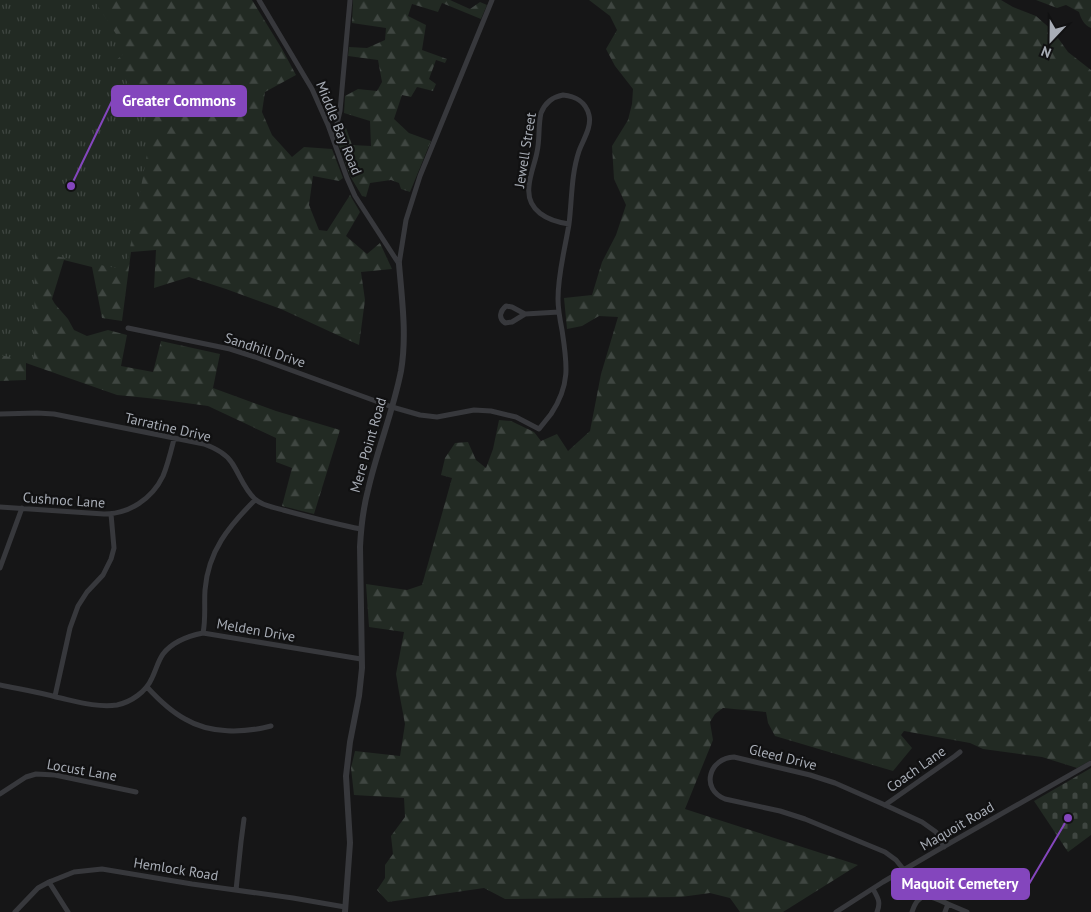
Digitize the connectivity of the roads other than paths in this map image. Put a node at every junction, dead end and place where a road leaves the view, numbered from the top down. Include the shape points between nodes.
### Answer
1 (259, 0) edge
2 (350, 0) edge
3 (492, 0) edge
4 (332, 135) junction
5 (569, 224) junction
6 (399, 264) junction
7 (559, 312) junction
8 (525, 314) junction
9 (128, 328) dead end
10 (392, 406) junction
11 (0, 414) edge
12 (539, 429) joint
13 (174, 439) junction
14 (255, 500) junction
15 (0, 507) edge
16 (22, 508) junction
17 (111, 514) junction
18 (361, 529) junction
19 (0, 568) edge
20 (203, 633) junction
21 (361, 659) junction
22 (0, 685) edge
23 (147, 687) junction
24 (55, 696) junction
25 (272, 726) dead end
26 (960, 752) dead end
27 (1091, 763) edge
28 (136, 792) dead end
29 (0, 794) edge
30 (885, 805) junction
31 (244, 820) dead end
32 (944, 847) junction
33 (904, 870) junction
34 (49, 882) junction
35 (873, 889) junction
36 (236, 890) junction
37 (948, 904) junction
38 (345, 910) edge
39 (845, 910) edge
40 (15, 912) edge
41 (68, 912) edge
42 (836, 912) edge
43 (877, 912) edge
44 (912, 912) edge
45 (945, 912) edge
46 (967, 912) edge

1 - 4 street, Middle Bay Road via 312,89
2 - 4 street via 340,111
3 - 6 street, Mere Point Road via 415,190 403,231
4 - 6 street, Middle Bay Road via 355,196
5 - 5 street, Jewell Street via 573,175 590,119 582,103 563,95 550,100 541,113 529,192 539,213
5 - 7 street, Jewell Street via 559,273
6 - 10 street, Mere Point Road via 404,347
7 - 8 street
7 - 12 street, Jewell Street via 566,378 559,400
8 - 8 street via 509,323 503,321 500,314 509,306
9 - 10 street, Sandhill Drive via 230,349
10 - 12 street, Sandhill Drive via 428,416 491,411 516,417
10 - 18 street, Mere Point Road via 368,489
11 - 13 street, Tarratine Drive via 54,414
13 - 14 street, Tarratine Drive via 204,444 220,451 232,463
13 - 17 street, Cushnoc Lane via 163,475 154,490 132,508
14 - 18 street
14 - 20 street via 223,536 212,558 206,581
15 - 16 street, Cushnoc Lane
16 - 17 street, Cushnoc Lane
16 - 19 street
17 - 24 street via 112,560 78,606
18 - 21 street, Mere Point Road
20 - 21 street, Melden Drive
20 - 23 street, Melden Drive via 183,638 168,649
21 - 38 street, Mere Point Road via 359,696 346,776 350,843
22 - 24 street, Melden Drive
23 - 24 street, Melden Drive via 129,701 106,706
23 - 25 street via 164,704 194,724 237,731
26 - 30 street, Coach Lane
27 - 32 street, Maquoit Road
28 - 29 street, Locust Lane via 36,774
30 - 32 street, Gleed Drive via 929,827
30 - 33 street, Gleed Drive via 827,780 742,758 730,757 716,763 710,779 717,795 725,799 805,818 885,852
31 - 36 street
32 - 33 street, Maquoit Road
33 - 35 street, Maquoit Road
34 - 36 street, Hemlock Road via 74,872 102,869
34 - 40 street, Hemlock Road via 38,888
34 - 41 street
35 - 39 street, Maquoit Road
35 - 43 street via 879,900
36 - 38 street, Hemlock Road
37 - 44 street via 925,896 919,898
37 - 45 street
37 - 46 street
39 - 42 street, Maquoit Road

